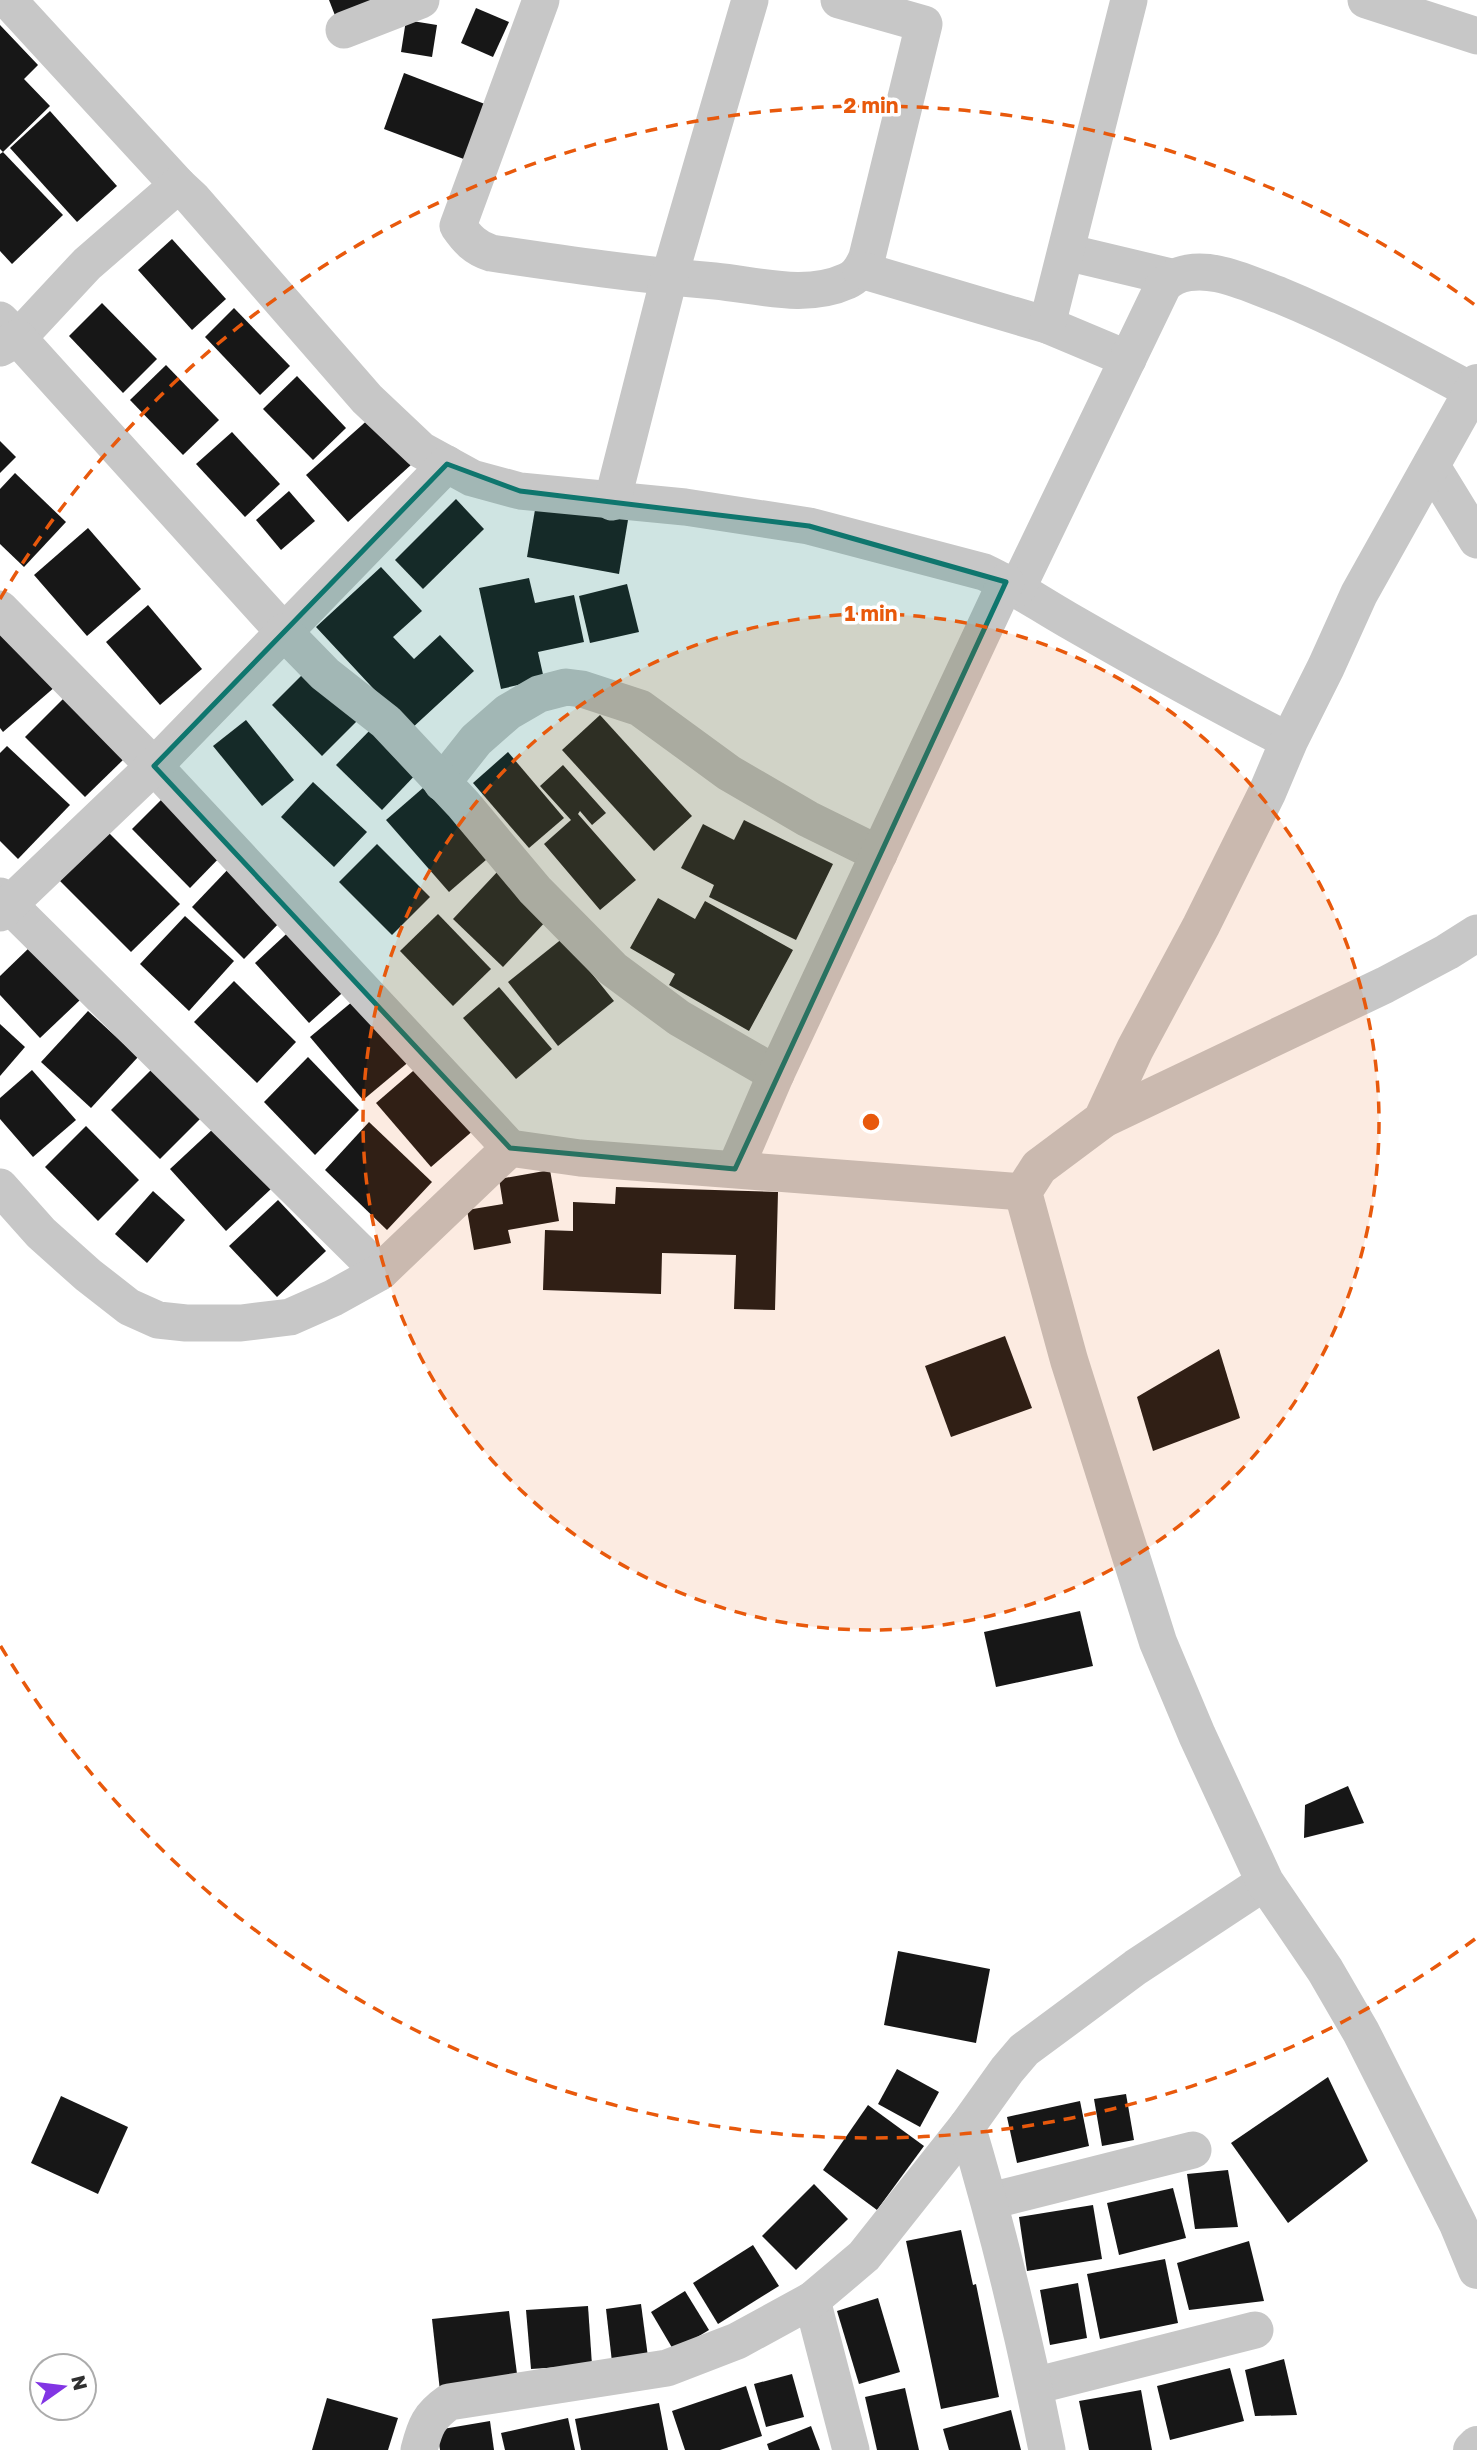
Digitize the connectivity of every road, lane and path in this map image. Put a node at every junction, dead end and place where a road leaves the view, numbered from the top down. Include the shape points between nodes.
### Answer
1 (8, 0) edge
2 (421, 0) edge
3 (541, 0) edge
4 (750, 0) edge
5 (839, 0) edge
6 (1129, 0) edge
7 (1366, 0) edge
8 (928, 12) edge
9 (344, 30) dead end
10 (1477, 36) edge
11 (178, 185) junction
12 (1066, 252) junction
13 (861, 270) junction
14 (1171, 277) junction
15 (669, 278) junction
16 (1047, 325) junction
17 (6, 336) edge
18 (1128, 359) junction
19 (1475, 387) edge
20 (447, 464) junction
21 (1431, 465) junction
22 (612, 502) junction
23 (1477, 540) edge
24 (1012, 586) junction
25 (0, 609) edge
26 (284, 632) junction
27 (1289, 741) junction
28 (154, 766) junction
29 (442, 783) junction
30 (879, 854) junction
31 (3, 904) edge
32 (1477, 933) edge
33 (776, 1074) junction
34 (1102, 1120) junction
35 (510, 1148) junction
36 (735, 1169) junction
37 (0, 1187) edge
38 (1023, 1192) junction
39 (380, 1272) junction
40 (1265, 1882) junction
41 (967, 2126) junction
42 (1193, 2150) dead end
43 (989, 2201) junction
44 (1477, 2270) edge
45 (812, 2300) junction
46 (1255, 2330) dead end
47 (1034, 2386) junction
48 (1477, 2445) edge
49 (419, 2450) edge
50 (851, 2450) edge
51 (1047, 2450) edge
52 (1472, 2450) edge

1 - 11 street
2 - 9 street
3 - 15 street via 458,226 480,250 491,253
4 - 15 street
5 - 8 street
6 - 12 street
7 - 10 street
8 - 13 street
11 - 17 street
11 - 20 street via 367,400 421,450
12 - 14 street
12 - 16 street
13 - 15 street via 849,281 795,290
13 - 16 street
14 - 18 street
14 - 19 street via 1217,273 1248,283
15 - 22 street
16 - 18 street
17 - 26 street
18 - 24 street
19 - 21 street
20 - 22 street via 472,478 520,491
20 - 26 street
21 - 23 street
21 - 27 street via 1359,594
22 - 24 street via 809,526 984,572
24 - 27 street
24 - 30 street
25 - 28 street
26 - 28 street
26 - 29 street via 325,674 386,722
27 - 34 street
28 - 31 street
28 - 35 street
29 - 30 street via 476,740 508,712 539,694 566,687 582,689 640,708 729,773
29 - 33 street via 535,890 613,969 679,1018
30 - 33 street
31 - 39 street
32 - 34 street via 1385,985
33 - 36 street
34 - 38 street via 1039,1167
35 - 36 street
35 - 39 street
36 - 38 street
37 - 39 street via 41,1233 88,1275 130,1307 158,1320 241,1323 290,1317
38 - 40 street via 1069,1360 1158,1642
40 - 41 street via 1136,1967 1024,2050
40 - 44 street via 1361,2032
41 - 43 street
41 - 45 street via 864,2256
42 - 43 street
43 - 47 street
45 - 49 street via 737,2341 667,2368 449,2402 433,2413
45 - 50 street
46 - 47 street
47 - 51 street
48 - 52 street

